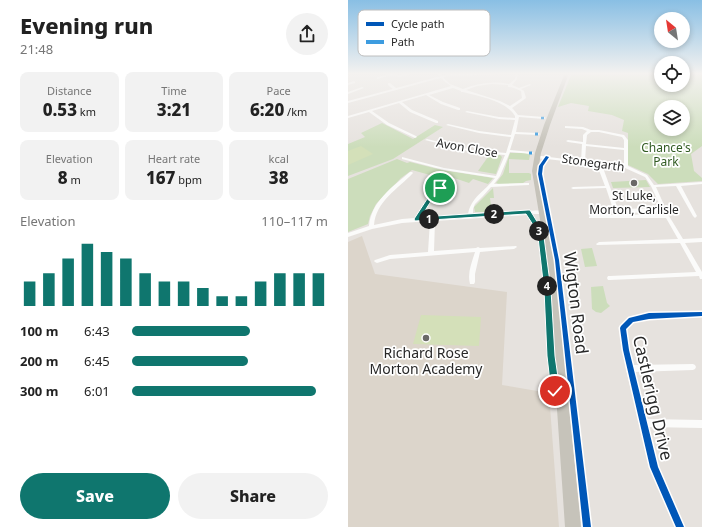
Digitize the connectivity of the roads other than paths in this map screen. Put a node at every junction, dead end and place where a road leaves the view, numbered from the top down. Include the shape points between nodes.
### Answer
1 (364, 98) edge
2 (414, 98) edge
3 (432, 98) edge
4 (482, 98) edge
5 (524, 98) edge
6 (557, 98) edge
7 (348, 102) edge
8 (400, 102) junction
9 (511, 107) junction
10 (459, 109) dead end
11 (370, 110) junction
12 (467, 112) dead end
13 (348, 117) edge
14 (517, 118) junction
15 (541, 118) dead end
16 (437, 122) dead end
17 (448, 125) dead end
18 (566, 126) dead end
19 (590, 131) junction
20 (513, 134) junction
21 (536, 134) dead end
22 (415, 136) dead end
23 (427, 140) dead end
24 (568, 141) dead end
25 (584, 144) junction
26 (625, 149) junction
27 (507, 153) junction
28 (534, 154) junction
29 (403, 158) dead end
30 (583, 161) junction
31 (599, 164) junction
32 (626, 167) junction
33 (411, 173) dead end
34 (497, 177) junction
35 (450, 179) dead end
36 (702, 183) edge
37 (527, 184) dead end
38 (678, 185) junction
39 (490, 186) junction
40 (653, 186) junction
41 (607, 187) junction
42 (573, 188) dead end
43 (664, 210) junction
44 (616, 211) junction
45 (528, 212) junction
46 (541, 212) junction
47 (470, 216) junction
48 (667, 216) junction
49 (695, 216) dead end
50 (618, 217) junction
51 (433, 218) junction
52 (591, 218) dead end
53 (417, 219) junction
54 (371, 227) junction
55 (348, 235) edge
56 (681, 240) junction
57 (702, 240) edge
58 (599, 244) dead end
59 (514, 247) dead end
60 (478, 249) junction
61 (430, 253) junction
62 (377, 261) dead end
63 (701, 275) edge
64 (610, 278) dead end
65 (472, 282) dead end
66 (702, 314) edge
67 (693, 367) dead end
68 (630, 369) junction
69 (562, 397) junction
70 (644, 423) junction
71 (702, 424) edge
72 (573, 527) edge
73 (587, 527) edge
74 (680, 527) edge

1 - 7 street
2 - 8 street
3 - 10 street
4 - 9 street
5 - 9 street
6 - 28 main road, Wigton Road
8 - 11 street
8 - 16 street via 411,111
9 - 14 street
11 - 13 street
11 - 22 street via 388,124
12 - 14 street via 499,118
14 - 15 street
14 - 20 street
17 - 20 street via 479,132
18 - 19 street
19 - 25 street via 585,135
19 - 26 street via 623,136 626,140
20 - 21 street
20 - 27 street
23 - 27 street, Avon Close via 472,151
24 - 25 street
25 - 26 street
25 - 30 street
26 - 32 street
27 - 28 street, Avon Close
27 - 34 street
28 - 30 street, Stonegarth
28 - 46 main road, Wigton Road
28 - 73 street, Wigton Road via 541,166 540,174 557,260
29 - 34 street via 444,169
30 - 31 street, Stonegarth
31 - 32 street, Stonegarth
31 - 41 street
32 - 40 street, Stonegarth via 646,176
33 - 54 street via 376,208 371,218
34 - 39 street
35 - 53 street via 431,197
36 - 38 street
37 - 39 street
38 - 40 street
38 - 49 street
39 - 47 street via 471,206
40 - 43 street, Stonegarth
41 - 42 street
41 - 44 street
43 - 44 street
43 - 48 street, Stonegarth
44 - 50 street
45 - 46 street
45 - 47 street
45 - 69 street, Wigton Road via 541,237 548,290 556,397
46 - 69 main road, Wigton Road via 551,262
47 - 51 street
48 - 50 street
48 - 56 street, Stonegarth
50 - 52 street
51 - 53 street
51 - 61 street
53 - 54 street
54 - 55 street
56 - 57 street
56 - 58 street
56 - 63 street, Stonegarth
59 - 60 street
60 - 61 street
60 - 65 street
61 - 62 street via 390,257
63 - 64 street, Stonegarth
66 - 68 street, Castlerigg Drive via 649,316 631,320 623,328
67 - 68 street
68 - 70 street, Castlerigg Drive
69 - 72 main road, Wigton Road
70 - 71 street, Castlerigg Drive
70 - 74 street, Castlerigg Drive via 654,467

